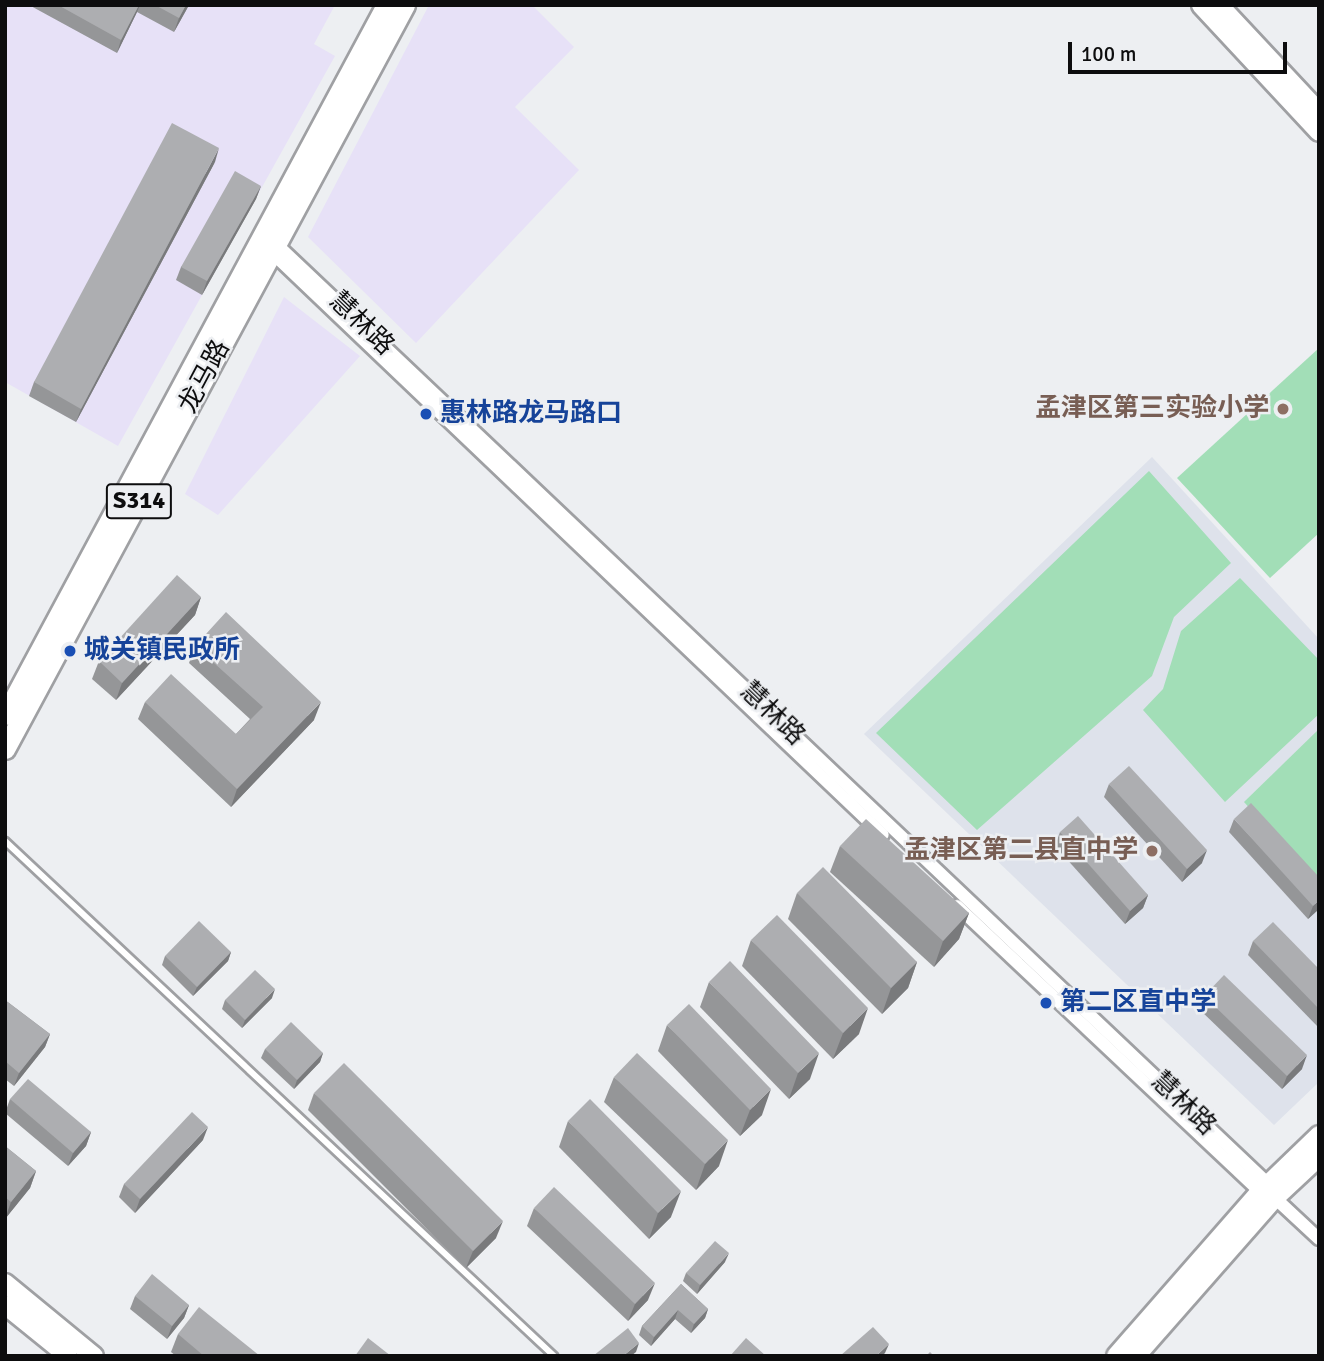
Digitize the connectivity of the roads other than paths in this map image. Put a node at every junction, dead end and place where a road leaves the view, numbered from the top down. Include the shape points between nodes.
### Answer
1 (386, 5) edge
2 (405, 5) edge
3 (1201, 5) edge
4 (1219, 5) edge
5 (1319, 112) edge
6 (1319, 132) edge
7 (268, 243) junction
8 (5, 715) edge
9 (5, 749) edge
10 (5, 841) edge
11 (1319, 1135) edge
12 (1319, 1157) edge
13 (1267, 1192) junction
14 (1319, 1239) edge
15 (5, 1283) edge
16 (5, 1305) edge
17 (68, 1356) edge
18 (94, 1356) edge
19 (554, 1356) edge
20 (1116, 1356) edge
21 (1136, 1356) edge

1 - 7 main road, 龙马路 / S314
2 - 7 main road, 龙马路 / S314
3 - 6 street
4 - 5 street
7 - 8 main road, 龙马路 / S314
7 - 9 main road, 龙马路 / S314
7 - 13 street, 慧林路
10 - 19 lane
11 - 13 street
12 - 13 street
13 - 14 street, 慧林路
13 - 20 street
13 - 21 street
15 - 18 street
16 - 17 street

